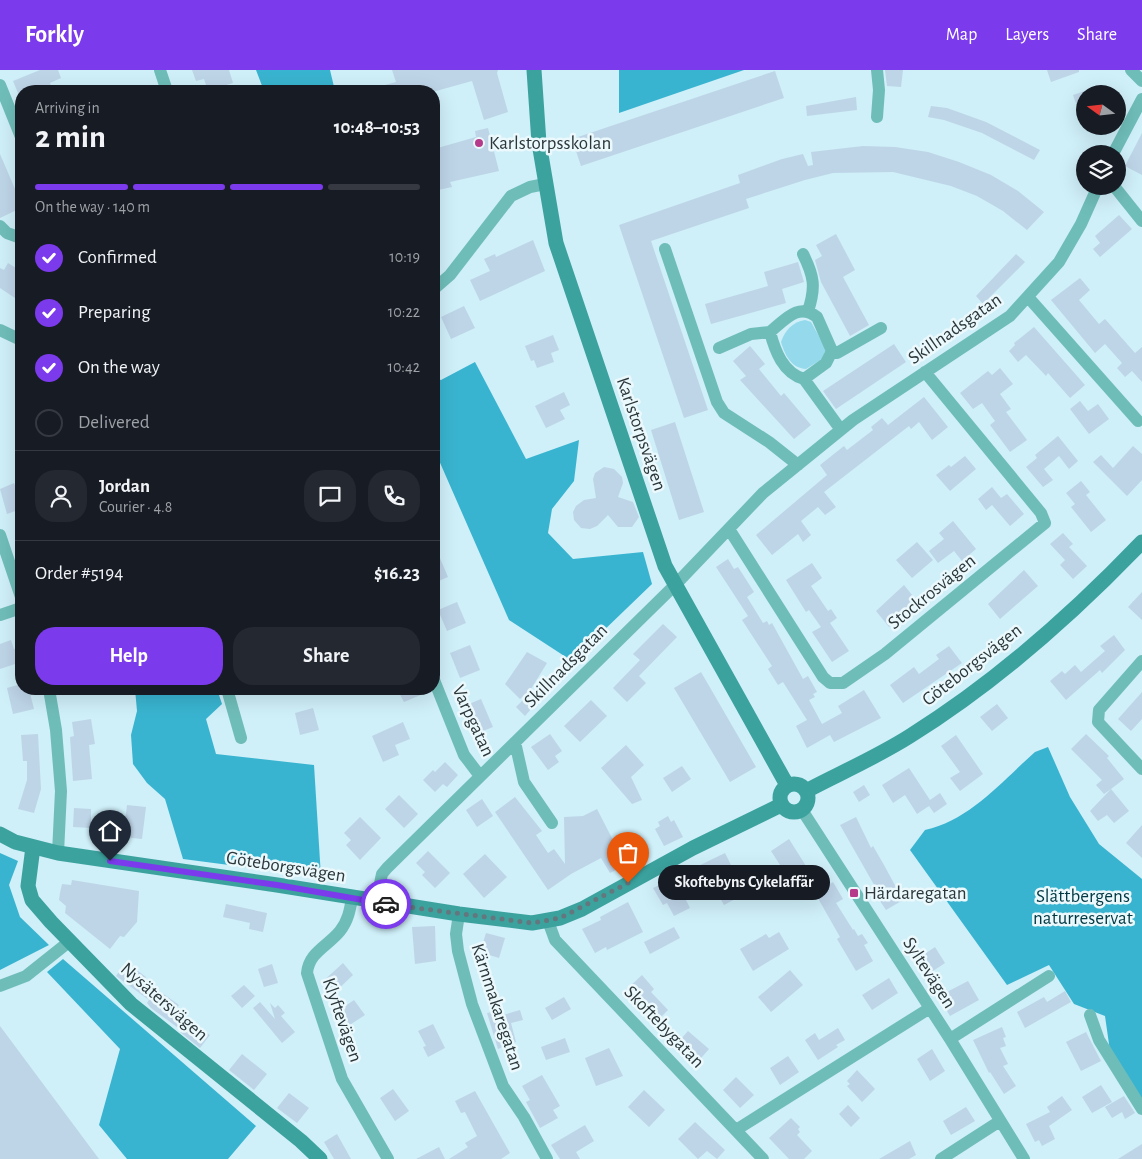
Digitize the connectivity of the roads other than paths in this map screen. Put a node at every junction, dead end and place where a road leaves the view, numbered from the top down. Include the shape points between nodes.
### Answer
1 (160, 70) edge
2 (534, 70) edge
3 (877, 70) edge
4 (1131, 70) edge
5 (1142, 80) edge
6 (0, 85) edge
7 (165, 85) edge
8 (1142, 99) edge
9 (877, 117) dead end
10 (15, 122) edge
11 (1118, 145) edge
12 (545, 184) junction
13 (1094, 195) edge
14 (1121, 195) edge
15 (1142, 221) edge
16 (0, 226) edge
17 (15, 236) edge
18 (665, 249) dead end
19 (803, 254) dead end
20 (440, 283) edge
21 (1028, 297) junction
22 (808, 311) junction
23 (880, 328) dead end
24 (0, 330) edge
25 (770, 332) junction
26 (15, 337) edge
27 (719, 348) dead end
28 (831, 353) junction
29 (925, 372) junction
30 (804, 379) junction
31 (1138, 421) dead end
32 (841, 430) junction
33 (798, 465) junction
34 (729, 529) junction
35 (0, 535) edge
36 (1142, 542) edge
37 (15, 579) edge
38 (676, 584) junction
39 (15, 610) edge
40 (0, 616) edge
41 (1142, 661) edge
42 (50, 695) edge
43 (229, 695) edge
44 (440, 695) edge
45 (241, 738) dead end
46 (516, 742) junction
47 (1142, 769) edge
48 (480, 776) junction
49 (787, 786) junction
50 (806, 791) junction
51 (781, 804) junction
52 (802, 810) junction
53 (552, 823) dead end
54 (0, 834) edge
55 (33, 847) junction
56 (58, 854) junction
57 (352, 898) junction
58 (376, 902) junction
59 (459, 914) junction
60 (548, 921) junction
61 (70, 941) junction
62 (1049, 976) dead end
63 (0, 986) edge
64 (930, 1008) junction
65 (1090, 1015) dead end
66 (950, 1039) junction
67 (1142, 1109) edge
68 (1000, 1122) junction
69 (736, 1130) junction
70 (759, 1158) edge
71 (320, 1159) edge
72 (388, 1159) edge
73 (547, 1159) edge
74 (941, 1159) edge
75 (1024, 1159) edge

1 - 7 street
2 - 12 street, Karlstorpsvägen
3 - 9 street
4 - 5 street
6 - 10 street
8 - 11 street
12 - 20 street via 511,196
12 - 38 street, Karlstorpsvägen via 556,243 665,566
13 - 21 street, Skillnadsgatan via 1082,224 1059,262
14 - 15 street
16 - 17 street
18 - 33 street via 717,402 724,413
19 - 22 street via 813,276 813,297
21 - 29 street, Skillnadsgatan via 1010,316
21 - 31 street
22 - 25 street via 796,311
22 - 28 street via 817,317
23 - 28 street via 837,353
24 - 26 street
25 - 27 street via 751,334
25 - 30 street via 786,368
28 - 30 street via 826,363
29 - 32 street, Skillnadsgatan
29 - 34 street, Stockrosvägen via 1041,513 1045,523 885,654 842,683 830,683 823,677
30 - 32 street
32 - 33 street, Skillnadsgatan
33 - 34 street, Skillnadsgatan via 763,493
34 - 38 street, Skillnadsgatan
35 - 37 street
36 - 50 street, Göteborgsvägen via 1040,638 947,712 908,737
38 - 46 street, Skillnadsgatan
38 - 49 street, Karlstorpsvägen
39 - 40 street
41 - 47 street via 1099,710 1098,722
42 - 56 street via 62,791
43 - 45 street
44 - 48 street, Varpgatan via 464,755
46 - 48 street, Skillnadsgatan
46 - 53 street via 524,782
48 - 58 street, Skillnadsgatan via 382,874
49 - 50 street via 798,784
49 - 51 street via 780,794
50 - 52 street via 807,802
51 - 52 street via 792,812
51 - 60 street, Göteborgsvägen via 582,909
52 - 64 street, Syltevägen
54 - 55 street, Göteborgsvägen
55 - 56 street, Göteborgsvägen
55 - 61 street, Nysätersvägen via 28,876 32,900
56 - 57 street, Göteborgsvägen
57 - 58 street, Göteborgsvägen
57 - 72 street, Klyftevägen via 348,918 340,931 311,957 307,973 342,1079
58 - 59 street, Göteborgsvägen
59 - 60 street, Göteborgsvägen via 532,923
59 - 73 street, Kärnmakaregatan via 457,942 472,1004 503,1086
60 - 69 street, Skoftebygatan via 556,940
61 - 63 street via 26,976
61 - 71 street, Nysätersvägen via 131,1004 301,1140
62 - 66 street
64 - 66 street, Syltevägen
64 - 69 street
65 - 67 street via 1099,1040
66 - 68 street, Syltevägen
68 - 74 street
68 - 75 street, Syltevägen
69 - 70 street, Skoftebygatan

